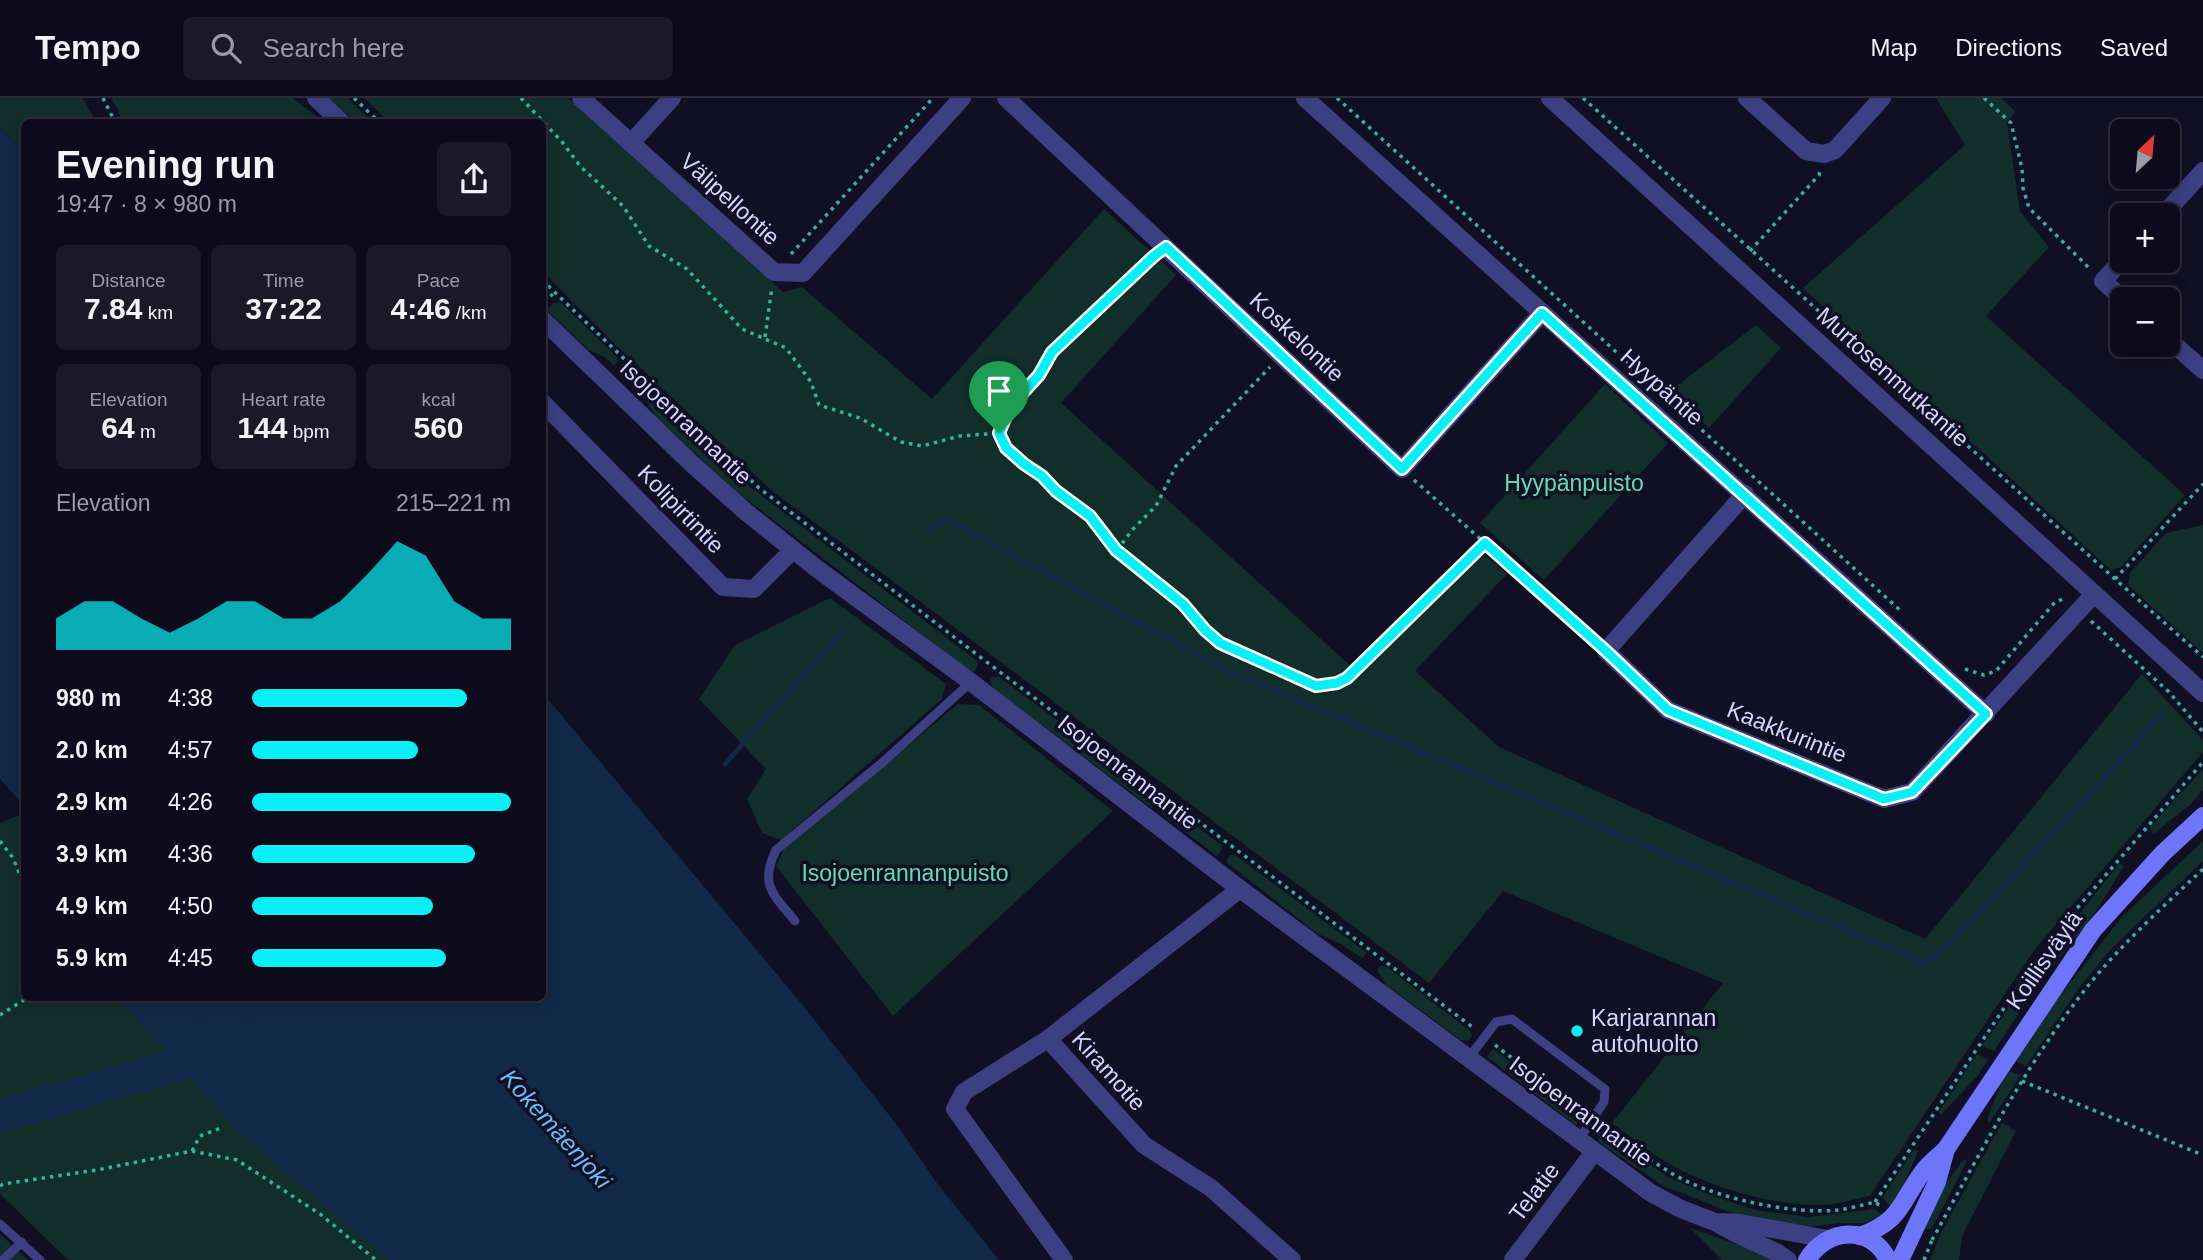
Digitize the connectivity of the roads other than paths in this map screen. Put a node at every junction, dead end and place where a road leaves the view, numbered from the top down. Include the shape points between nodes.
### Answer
1 (316, 98) edge
2 (581, 98) edge
3 (672, 98) edge
4 (961, 98) edge
5 (1006, 98) edge
6 (1306, 98) edge
7 (1550, 98) edge
8 (1747, 98) edge
9 (1882, 98) edge
10 (338, 119) edge
11 (631, 144) junction
12 (2203, 171) edge
13 (2174, 203) edge
14 (2111, 273) edge
15 (2110, 287) edge
16 (1542, 313) junction
17 (546, 323) edge
18 (2180, 350) edge
19 (2203, 370) edge
20 (546, 405) edge
21 (1745, 494) junction
22 (793, 550) junction
23 (2094, 594) junction
24 (971, 682) junction
25 (2203, 692) edge
26 (1986, 714) junction
27 (2203, 816) edge
28 (1240, 889) junction
29 (795, 921) dead end
30 (1048, 1040) junction
31 (1468, 1059) junction
32 (1578, 1141) junction
33 (1946, 1149) junction
34 (1594, 1153) junction
35 (1715, 1222) junction
36 (0, 1224) edge
37 (1860, 1236) junction
38 (1828, 1239) junction
39 (22, 1242) junction
40 (3, 1260) edge
41 (40, 1260) edge
42 (1064, 1260) edge
43 (1292, 1260) edge
44 (1513, 1260) edge
45 (1788, 1260) edge
46 (1807, 1260) edge
47 (1888, 1260) edge
48 (1900, 1260) edge

1 - 10 street
2 - 11 street, Välipellontie
3 - 11 street
4 - 11 street, Välipellontie via 803,272 774,272
5 - 16 street, Koskelontie via 1402,469
6 - 16 street, Hyypäntie
7 - 23 street, Murtosenmutkantie
8 - 9 street via 1806,151 1824,154 1835,150
12 - 13 street
14 - 15 street via 2103,281
16 - 21 street, Hyypäntie
17 - 22 street, Isojoenrannantie via 691,463
18 - 19 street
20 - 22 street, Kolipirtintie via 723,587 754,589
21 - 26 street, Hyypäntie
21 - 26 street, Kaakkurintie via 1606,651 1668,710 1884,799 1912,792
22 - 24 street, Isojoenrannantie
23 - 25 street, Murtosenmutkantie
23 - 26 street, Kaakkurintie
24 - 28 street, Isojoenrannantie
24 - 29 lane via 776,850 768,884
27 - 33 main road, Koillisväylä via 2093,930
28 - 30 street, Kiramotie
28 - 31 street, Isojoenrannantie
30 - 42 street via 964,1092 955,1109
30 - 43 street, Kiramotie via 1144,1145 1211,1188
31 - 32 street, Isojoenrannantie
31 - 32 lane via 1496,1022 1512,1019 1605,1089 1604,1102
32 - 34 street, Isojoenrannantie
33 - 37 main road, Koillisväylä via 1923,1171 1895,1216 1878,1230
33 - 48 main road, Koillisväylä via 1937,1182
34 - 35 street, Isojoenrannantie via 1651,1193
34 - 44 street, Telatie
35 - 38 street, Isojoenrannantie
35 - 45 street, Isojoenrannantie
36 - 39 lane
37 - 38 main road via 1843,1234
37 - 47 main road via 1879,1247
38 - 46 main road
39 - 40 lane
39 - 41 lane

